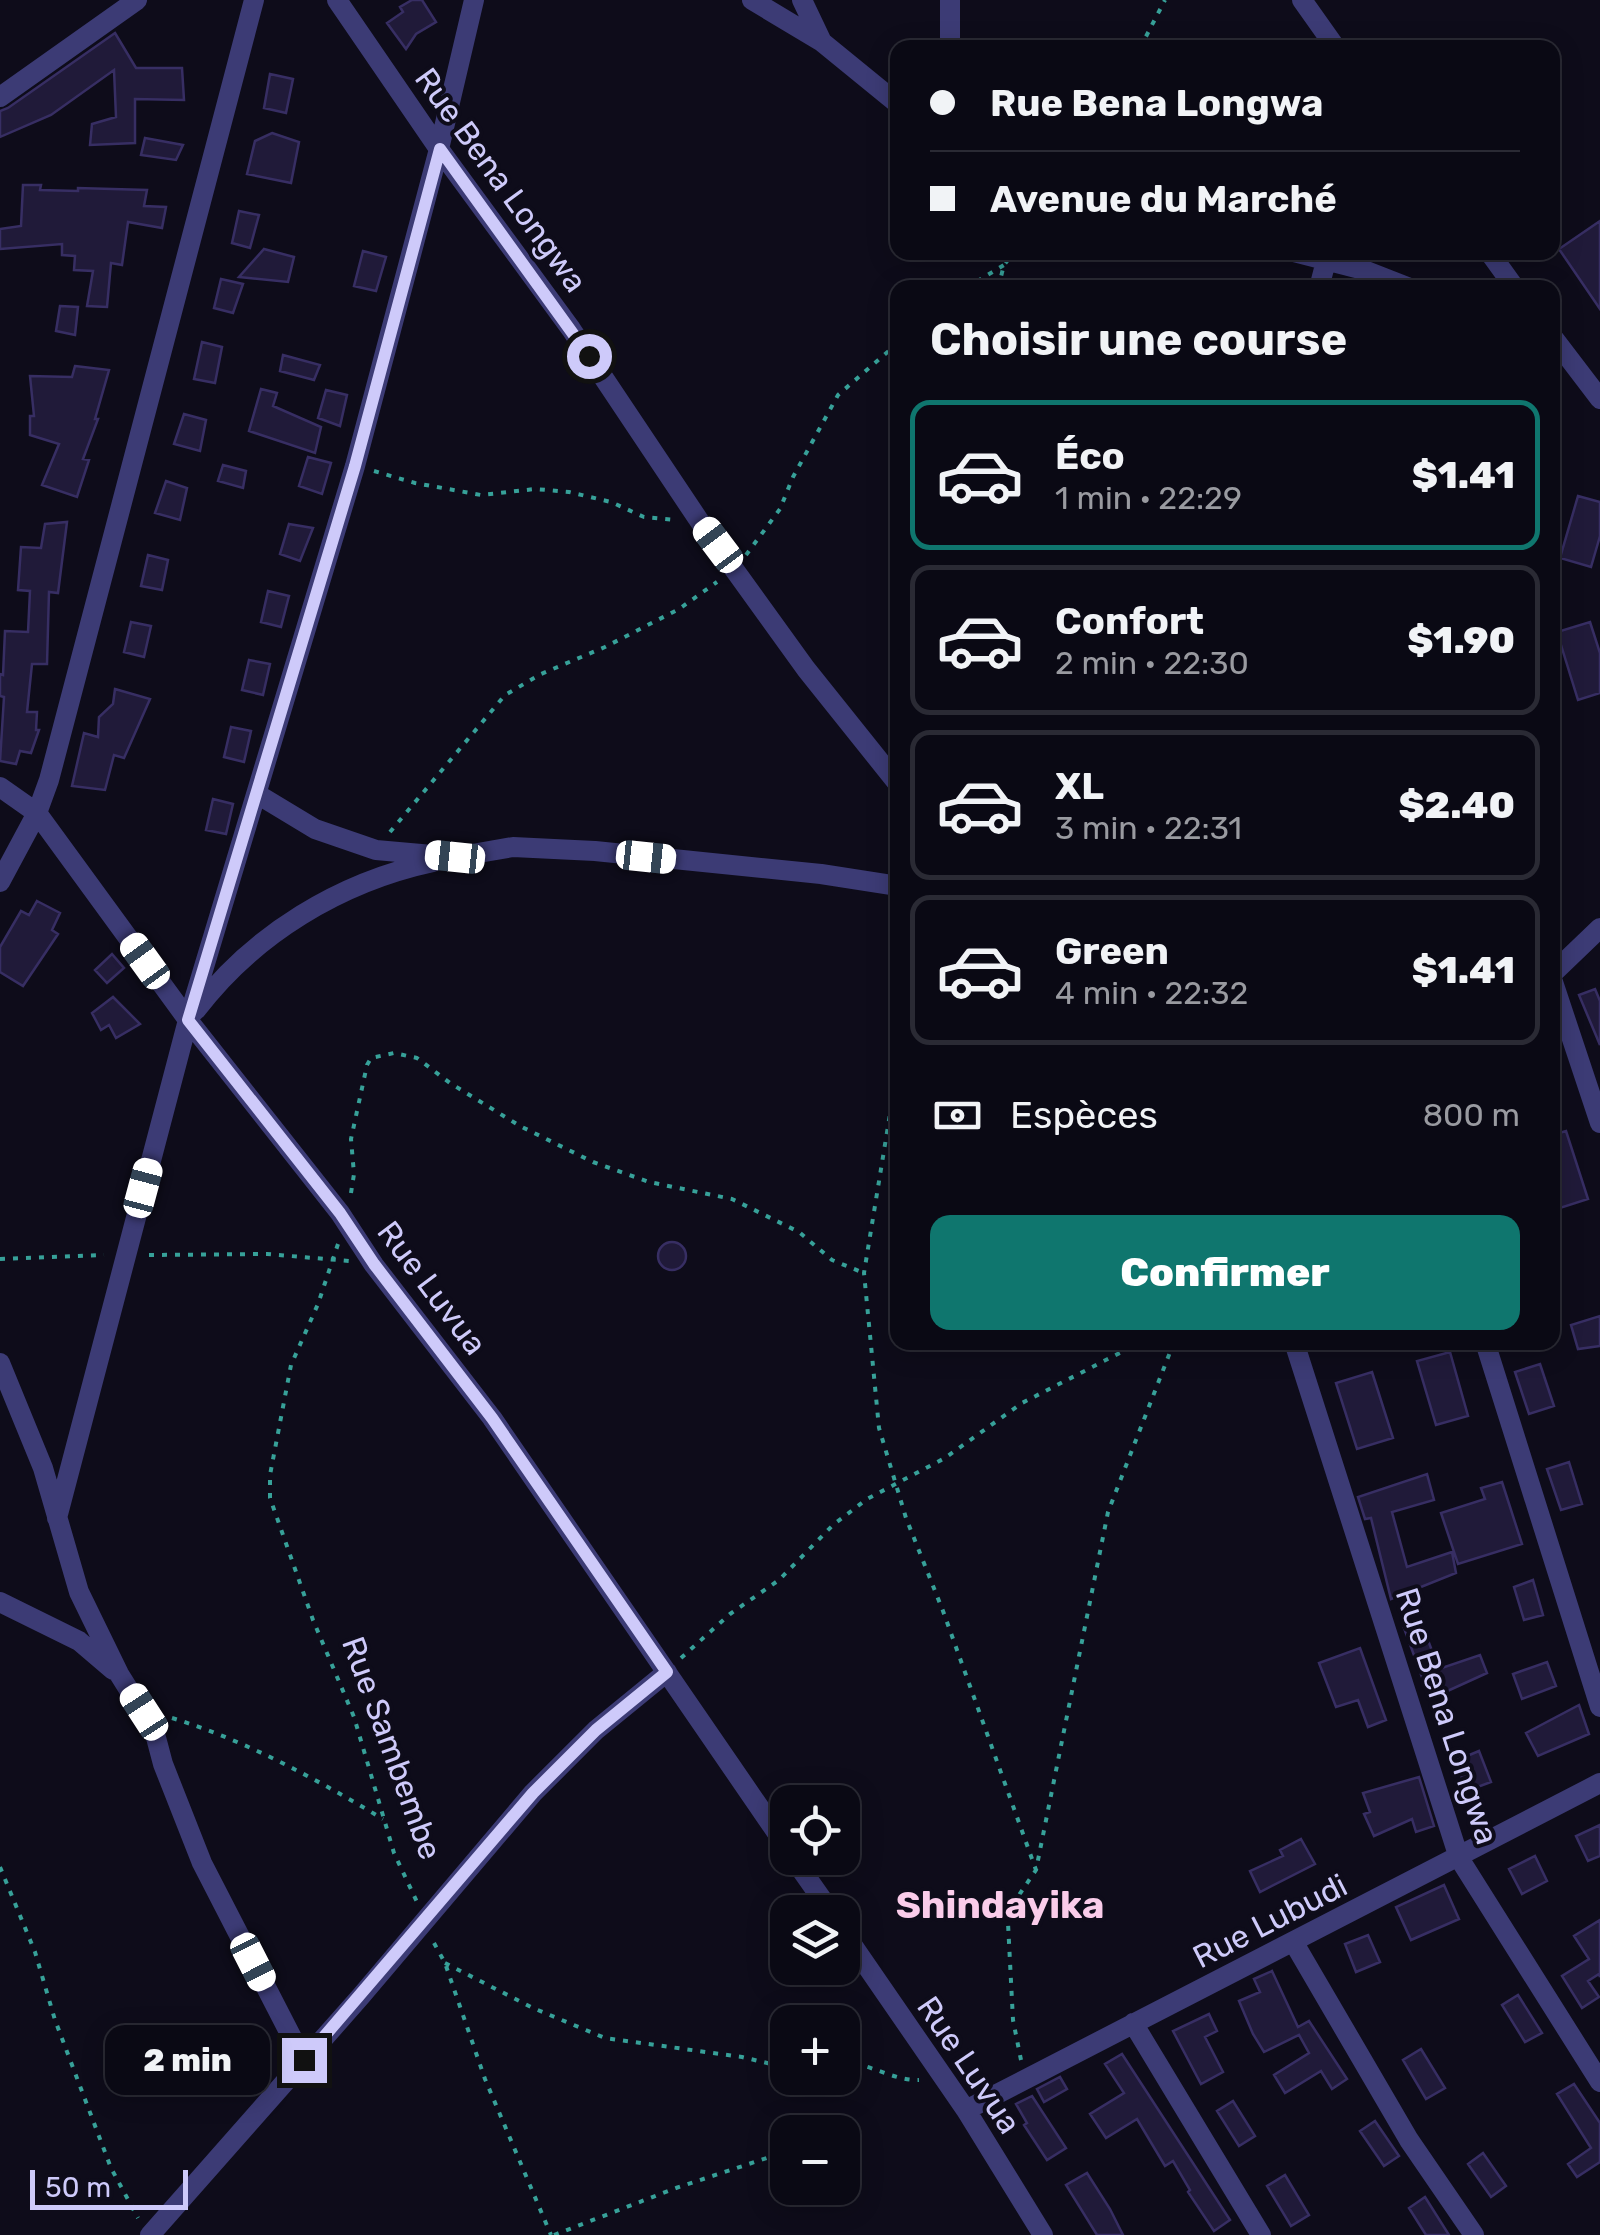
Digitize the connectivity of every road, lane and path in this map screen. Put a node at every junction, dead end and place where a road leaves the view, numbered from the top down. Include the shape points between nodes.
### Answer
1 (136, 0) edge
2 (254, 0) edge
3 (337, 0) edge
4 (474, 0) edge
5 (752, 0) edge
6 (802, 0) edge
7 (950, 0) edge
8 (1165, 0) edge
9 (1302, 0) edge
10 (950, 40) edge
11 (1144, 40) edge
12 (1330, 40) edge
13 (822, 42) junction
14 (0, 97) edge
15 (890, 97) edge
16 (440, 149) junction
17 (1008, 260) edge
18 (1322, 260) edge
19 (1326, 261) junction
20 (1004, 265) junction
21 (979, 280) edge
22 (1000, 280) edge
23 (1322, 280) edge
24 (1390, 280) edge
25 (1560, 346) edge
26 (890, 349) edge
27 (1600, 399) edge
28 (355, 466) junction
29 (700, 522) junction
30 (736, 568) junction
31 (890, 774) edge
32 (0, 787) edge
33 (257, 794) junction
34 (38, 814) junction
35 (8, 850) edge
36 (376, 850) junction
37 (455, 857) junction
38 (0, 882) edge
39 (890, 885) edge
40 (1600, 928) edge
41 (1560, 968) edge
42 (1560, 1000) edge
43 (188, 1020) junction
44 (890, 1114) edge
45 (1600, 1122) edge
46 (340, 1213) junction
47 (125, 1255) junction
48 (0, 1259) edge
49 (334, 1259) junction
50 (374, 1264) junction
51 (864, 1273) junction
52 (1126, 1350) edge
53 (1171, 1350) edge
54 (1297, 1350) edge
55 (1488, 1350) edge
56 (0, 1364) edge
57 (894, 1484) junction
58 (57, 1518) junction
59 (0, 1602) edge
60 (667, 1672) junction
61 (118, 1674) junction
62 (1600, 1707) edge
63 (161, 1714) dead end
64 (1600, 1783) edge
65 (384, 1820) junction
66 (770, 1823) edge
67 (1459, 1858) junction
68 (0, 1867) edge
69 (1036, 1870) junction
70 (426, 1919) junction
71 (1294, 1943) junction
72 (860, 1956) edge
73 (446, 1963) junction
74 (1133, 2023) junction
75 (304, 2060) junction
76 (860, 2063) edge
77 (770, 2064) edge
78 (1025, 2078) junction
79 (945, 2080) junction
80 (1600, 2082) edge
81 (966, 2110) junction
82 (770, 2156) edge
83 (144, 2227) edge
84 (552, 2235) edge
85 (1043, 2235) edge
86 (1261, 2235) edge
87 (1474, 2235) edge

1 - 14 street
2 - 34 street
3 - 16 street, Rue Bena Longwa
4 - 16 street
5 - 13 street
6 - 13 street
7 - 10 street
8 - 11 path
9 - 12 street
13 - 15 street
16 - 28 street
16 - 29 street, Rue Bena Longwa via 571,328
17 - 20 path
18 - 19 street
19 - 23 street
19 - 24 street
20 - 21 path
20 - 22 path
25 - 27 street
26 - 30 path via 838,395 780,508
28 - 29 path via 481,496 570,492 644,517
28 - 33 street
29 - 30 street, Rue Bena Longwa
30 - 31 street, Rue Bena Longwa
30 - 36 path via 678,608 505,696
32 - 34 street, Rue Luvua
33 - 36 street via 315,829
33 - 43 street
34 - 35 street
34 - 43 street, Rue Luvua
35 - 38 street
36 - 37 street
37 - 39 street via 513,847 577,850
37 - 43 street via 360,882 314,908 238,960
40 - 41 street
42 - 45 street
43 - 46 street, Rue Luvua
43 - 47 street
44 - 51 path
46 - 49 path, Rue Sambembe
46 - 50 street, Rue Luvua
46 - 51 path, Rue Sambembe via 353,1186 351,1139 367,1065 394,1052 417,1058 520,1126 593,1162 732,1199
47 - 48 path
47 - 49 path
47 - 58 street
49 - 50 path
49 - 65 path, Rue Sambembe via 291,1365 269,1487 354,1717
50 - 60 street, Rue Luvua via 492,1418
51 - 57 path via 879,1428
52 - 57 path via 1022,1403 945,1458
53 - 69 path via 1108,1512
54 - 67 street, Rue Bena Longwa
55 - 62 street
56 - 58 street
57 - 60 path via 833,1525
57 - 69 path
58 - 61 street via 78,1592
59 - 61 street via 79,1641
60 - 66 street, Rue Luvua
60 - 70 street via 574,1750
61 - 75 street via 154,1730 202,1863
63 - 65 path via 214,1730 315,1778
64 - 67 street, Rue Lubudi
65 - 70 path, Rue Sambembe
67 - 71 street, Rue Lubudi
67 - 80 street, Rue Bena Longwa
68 - 83 path via 111,2168
69 - 78 path via 1008,1923 1013,2020
70 - 73 path, Rue Sambembe
70 - 75 street
71 - 74 street, Rue Lubudi
71 - 87 street via 1409,2140
72 - 79 street, Rue Luvua
73 - 77 path via 605,2038
73 - 84 path, Rue Sambembe via 485,2079
74 - 78 street, Rue Lubudi
74 - 86 street
75 - 83 street
76 - 79 path via 902,2080
78 - 81 street, Rue Lubudi
79 - 81 street, Rue Luvua
81 - 85 street, Rue Luvua
82 - 84 path

